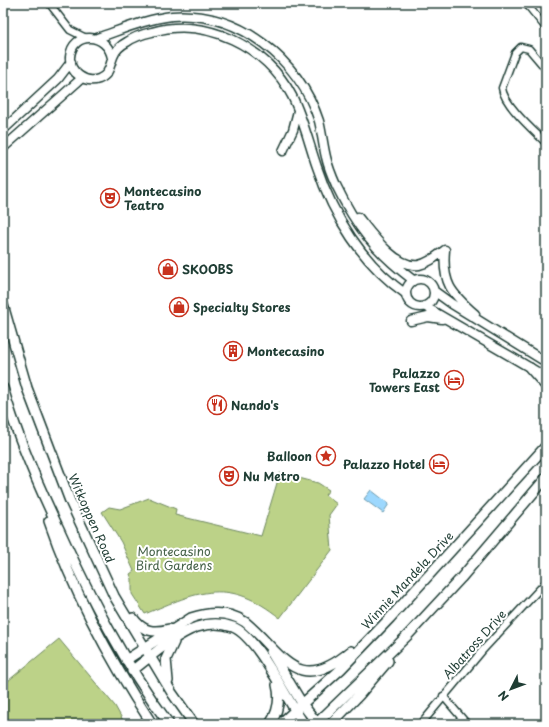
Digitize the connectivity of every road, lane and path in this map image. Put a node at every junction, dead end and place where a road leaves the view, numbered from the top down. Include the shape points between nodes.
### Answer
1 (49, 3) edge
2 (524, 3) edge
3 (546, 28) edge
4 (70, 30) junction
5 (86, 38) junction
6 (97, 38) junction
7 (72, 51) junction
8 (112, 58) junction
9 (70, 62) junction
10 (545, 65) edge
11 (82, 78) junction
12 (298, 111) junction
13 (3, 130) edge
14 (546, 143) edge
15 (3, 148) edge
16 (283, 151) dead end
17 (345, 201) junction
18 (413, 280) junction
19 (434, 291) junction
20 (406, 294) junction
21 (3, 305) edge
22 (424, 306) junction
23 (411, 321) dead end
24 (456, 324) junction
25 (491, 328) junction
26 (546, 362) edge
27 (530, 368) junction
28 (546, 377) edge
29 (546, 386) edge
30 (3, 388) edge
31 (546, 446) edge
32 (546, 478) edge
33 (38, 485) junction
34 (546, 582) edge
35 (114, 596) junction
36 (390, 618) junction
37 (174, 628) junction
38 (408, 635) junction
39 (176, 639) junction
40 (264, 641) junction
41 (146, 648) junction
42 (151, 657) junction
43 (126, 660) junction
44 (132, 671) junction
45 (275, 676) junction
46 (172, 693) junction
47 (443, 696) junction
48 (303, 705) junction
49 (295, 712) junction
50 (316, 723) edge
51 (152, 724) edge
52 (169, 724) edge
53 (194, 724) edge
54 (270, 724) edge
55 (280, 724) edge
56 (304, 724) edge
57 (331, 724) edge
58 (421, 724) edge
59 (467, 724) edge

1 - 4 street
2 - 3 street
4 - 5 street
4 - 7 street via 73,40
5 - 6 street
5 - 7 street via 75,45
6 - 8 street via 108,46
6 - 17 street via 173,16 218,21 253,36 284,60 306,94 318,120 331,172
7 - 9 street
8 - 11 street via 109,70 101,78
8 - 12 street via 127,41 160,30 193,28 214,32 247,47 274,69 292,96
9 - 11 street
9 - 13 street via 58,79
10 - 14 street via 529,49 518,49 502,88 509,103
11 - 15 street
12 - 16 street
12 - 20 street via 327,194 345,228 386,278
17 - 18 street via 355,221 375,248
17 - 25 street via 377,240 402,263 418,266 445,250 444,274 447,283 454,294
18 - 19 street via 426,280
18 - 20 street via 408,285
19 - 22 street via 431,302
19 - 25 street
20 - 22 street via 413,305
21 - 35 main road, Witkoppen Road via 47,445
22 - 24 street
23 - 24 street via 422,317 435,317
24 - 27 street
25 - 26 street
27 - 28 street
27 - 29 main road
30 - 33 main road
31 - 36 main road, Winnie Mandela Drive
32 - 38 main road via 461,578
33 - 43 main road via 103,620
33 - 51 main road via 61,555 85,608 112,660
34 - 47 street, Albatross Drive
35 - 37 main road via 146,630 158,632
35 - 41 main road, Witkoppen Road
36 - 40 main road via 337,662 319,670 302,671 292,666
36 - 48 main road, Winnie Mandela Drive
37 - 40 main road via 191,618 218,613 238,618 253,628
37 - 41 main road
38 - 50 main road
38 - 57 main road via 364,690
39 - 42 main road
39 - 45 main road via 196,627 207,624 234,627 251,642
39 - 46 main road via 166,659 166,673
40 - 48 main road
41 - 42 main road, Witkoppen Road
41 - 43 main road
42 - 44 main road
42 - 46 main road, Witkoppen Road
43 - 44 main road
44 - 52 main road
45 - 49 main road
45 - 54 main road via 279,704
46 - 53 main road, Witkoppen Road
47 - 58 street, Albatross Drive
47 - 59 street
48 - 49 main road, Winnie Mandela Drive
48 - 50 main road
49 - 55 main road, Winnie Mandela Drive
49 - 56 main road

